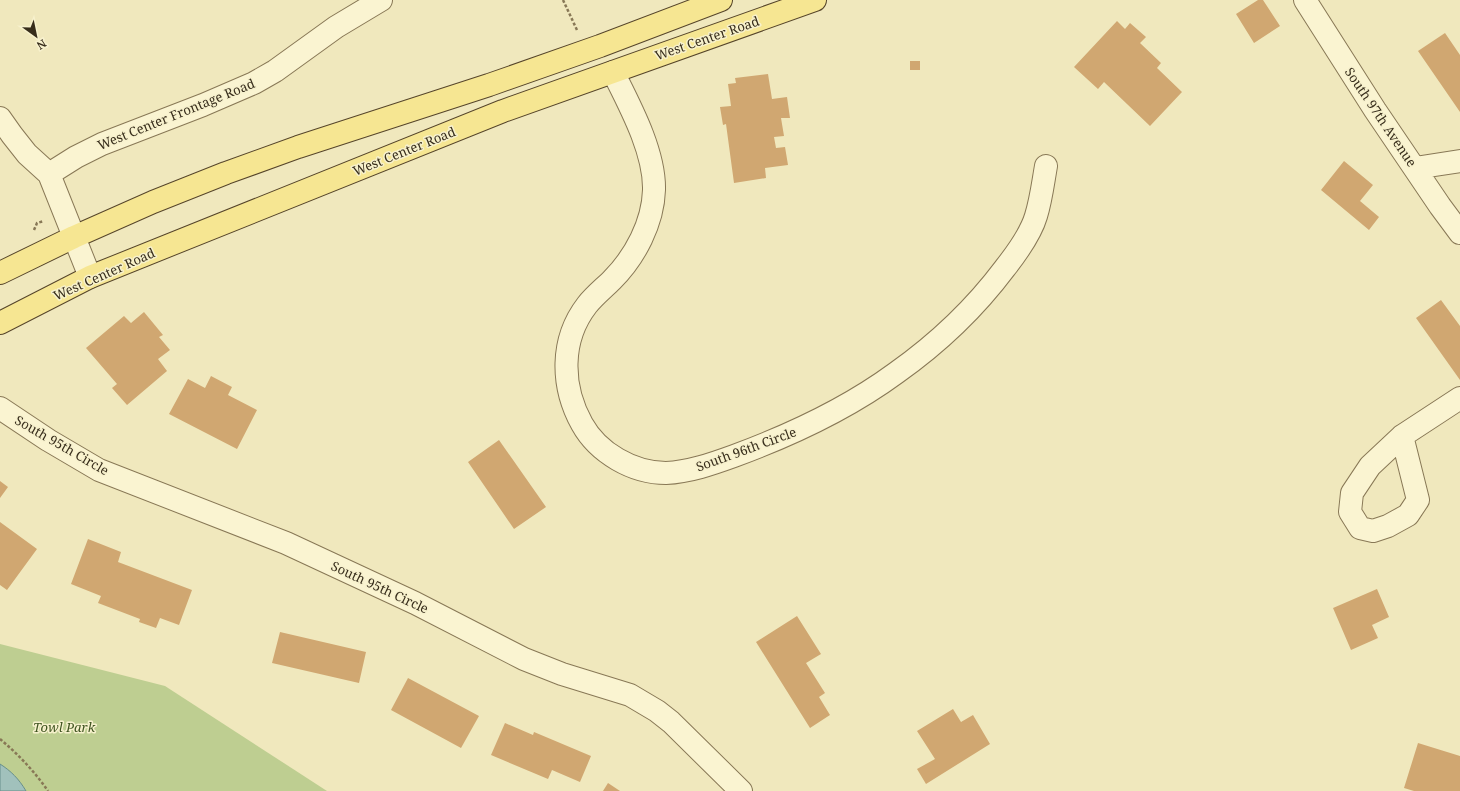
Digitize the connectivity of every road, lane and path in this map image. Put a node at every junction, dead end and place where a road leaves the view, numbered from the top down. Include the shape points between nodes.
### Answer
1 (381, 0) edge
2 (563, 0) edge
3 (721, 0) edge
4 (815, 0) edge
5 (1305, 0) edge
6 (578, 32) dead end
7 (613, 72) junction
8 (0, 118) edge
9 (1460, 161) edge
10 (1046, 166) dead end
11 (1415, 168) junction
12 (49, 174) junction
13 (1460, 233) edge
14 (74, 237) junction
15 (0, 274) edge
16 (90, 277) junction
17 (0, 323) edge
18 (1460, 398) edge
19 (0, 408) edge
20 (1402, 436) dead end
21 (0, 739) edge
22 (48, 791) edge
23 (741, 791) edge

1 - 12 street, West Center Frontage Road via 254,83 102,144
2 - 6 path
3 - 14 main road via 489,85 226,173
4 - 7 main road, West Center Road
5 - 11 street, South 97th Avenue
7 - 10 street, South 96th Circle via 646,146 652,167 654,191 648,223 632,257 588,303 576,321 570,336 566,376 571,400 582,425 592,438 609,454 630,466 649,471 665,473 688,470 757,448 818,421 895,374 963,317 1006,267 1030,231 1036,217
7 - 16 main road, West Center Road via 503,111
8 - 12 street via 27,154
9 - 11 street
11 - 13 street, South 97th Avenue
12 - 14 street
14 - 15 main road
14 - 16 street
16 - 17 main road, West Center Road
18 - 20 street
19 - 23 street, South 95th Circle via 99,470 286,543 415,603 524,659 630,695 672,722
21 - 22 path via 39,778

